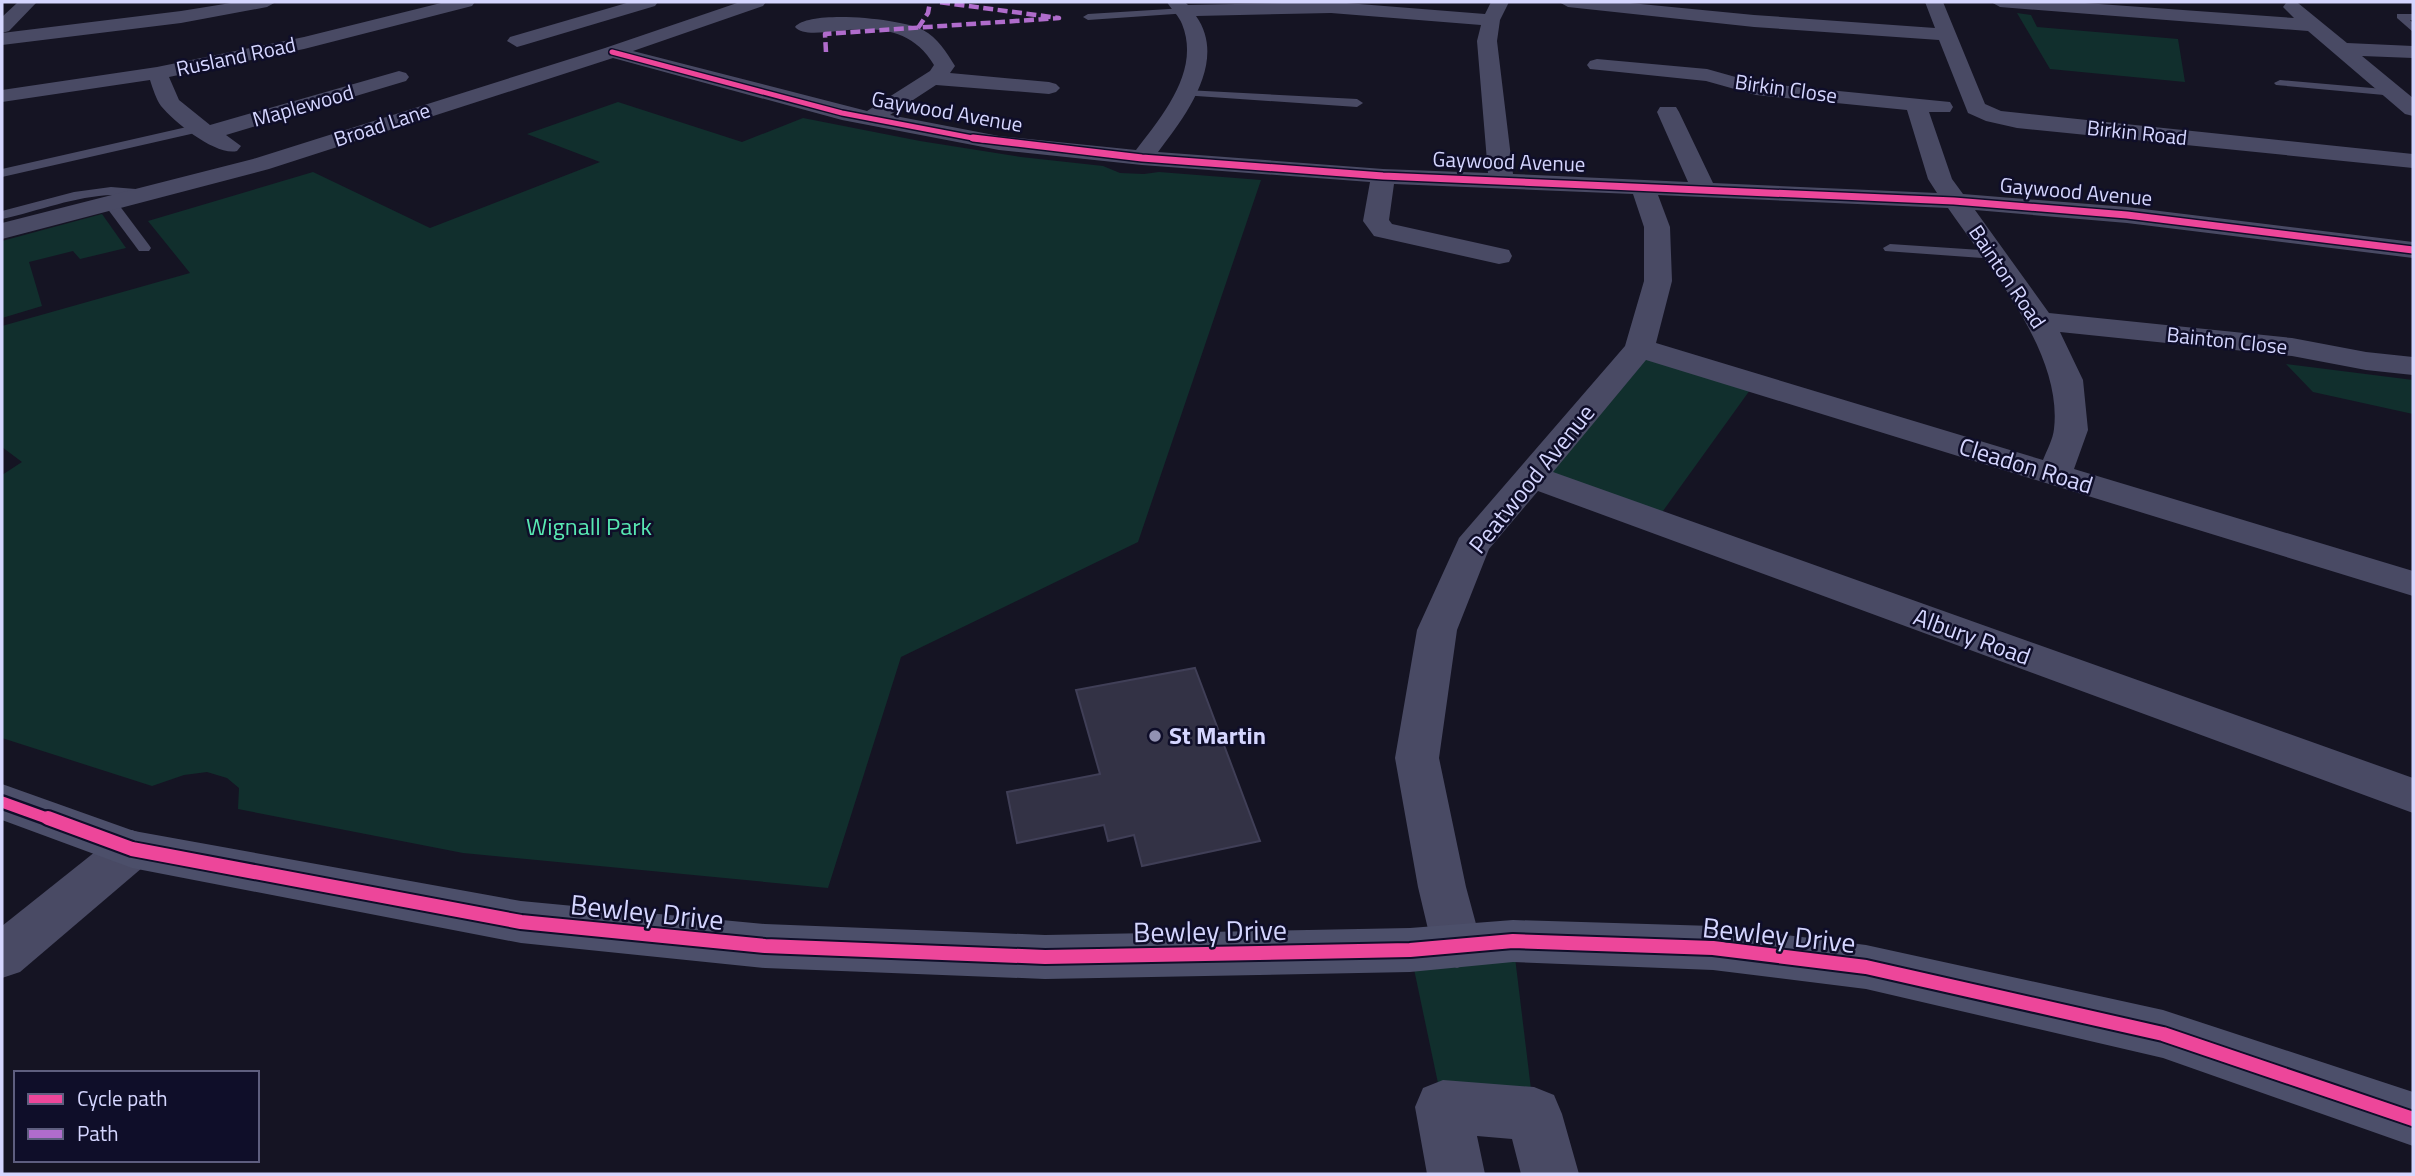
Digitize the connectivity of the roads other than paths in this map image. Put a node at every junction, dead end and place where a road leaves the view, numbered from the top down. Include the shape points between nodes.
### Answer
1 (28, 2) edge
2 (267, 2) edge
3 (466, 2) edge
4 (649, 2) edge
5 (757, 2) edge
6 (1568, 2) edge
7 (1934, 2) edge
8 (2000, 2) edge
9 (2287, 2) edge
10 (376, 5) dead end
11 (690, 5) dead end
12 (1630, 5) edge
13 (2388, 5) dead end
14 (1180, 6) edge
15 (2165, 8) edge
16 (1495, 11) edge
17 (721, 13) junction
18 (412, 16) junction
19 (1088, 17) dead end
20 (2413, 17) edge
21 (2409, 24) edge
22 (2311, 25) junction
23 (2, 27) edge
24 (805, 27) dead end
25 (518, 35) dead end
26 (1945, 35) junction
27 (2, 38) edge
28 (2343, 49) junction
29 (612, 52) junction
30 (2413, 52) edge
31 (1598, 65) dead end
32 (157, 73) junction
33 (932, 78) junction
34 (381, 79) dead end
35 (2280, 83) dead end
36 (1049, 88) dead end
37 (1186, 93) junction
38 (2404, 93) edge
39 (2, 96) edge
40 (1357, 103) dead end
41 (1916, 105) junction
42 (1976, 108) junction
43 (2413, 109) edge
44 (1668, 111) dead end
45 (871, 118) junction
46 (203, 131) junction
47 (1142, 158) junction
48 (2413, 161) edge
49 (261, 164) junction
50 (2, 173) edge
51 (1383, 176) junction
52 (1501, 180) junction
53 (1643, 187) junction
54 (1703, 189) junction
55 (148, 194) junction
56 (1955, 201) junction
57 (111, 204) junction
58 (2, 215) edge
59 (2, 231) edge
60 (1522, 241) dead end
61 (144, 248) dead end
62 (1890, 248) dead end
63 (2413, 250) edge
64 (1996, 255) junction
65 (2040, 321) junction
66 (1640, 348) junction
67 (2413, 366) edge
68 (2055, 475) junction
69 (1530, 477) junction
70 (2413, 584) edge
71 (2413, 796) edge
72 (2, 802) edge
73 (132, 849) junction
74 (1457, 946) junction
75 (2, 956) edge
76 (2413, 1119) edge
77 (1455, 1174) edge
78 (1550, 1174) edge

1 - 23 street
2 - 27 street
3 - 18 street, Rusland Road
4 - 25 street via 538,35
5 - 17 street, Broad Lane
6 - 12 street
7 - 26 street
8 - 15 street
9 - 22 street
10 - 18 street
11 - 17 street
12 - 26 street via 1755,21
13 - 21 lane
14 - 16 street
14 - 19 lane
14 - 37 street via 1195,31 1197,69
15 - 22 street
16 - 52 street via 1488,41
17 - 29 street, Broad Lane
18 - 32 street, Rusland Road
20 - 21 lane
22 - 28 street
24 - 33 street via 872,23 922,37 945,66
26 - 42 street
28 - 30 street
28 - 38 street
29 - 45 street, Gaywood Avenue
29 - 49 street, Broad Lane
31 - 41 street, Birkin Close via 1707,75 1756,89
32 - 39 street, Rusland Road
32 - 46 street via 170,103
33 - 36 street
33 - 45 street
34 - 46 street, Maplewood
35 - 38 lane
37 - 40 lane
37 - 47 street
38 - 43 street
41 - 42 street, Birkin Close
41 - 56 street, Bainton Road via 1940,179
42 - 48 street, Birkin Road via 2017,121
44 - 54 street
45 - 47 street, Gaywood Avenue via 999,143
46 - 49 street
46 - 50 lane
47 - 51 street, Gaywood Avenue
49 - 55 street, Broad Lane
51 - 52 street, Gaywood Avenue
51 - 60 street via 1376,221 1383,230 1497,266
52 - 53 street, Gaywood Avenue
53 - 54 street, Gaywood Avenue
53 - 66 street, Peatwood Avenue via 1657,228 1658,281
54 - 56 street, Gaywood Avenue
55 - 57 street, Broad Lane
55 - 58 lane via 106,190
56 - 63 street, Gaywood Avenue via 2127,215
56 - 64 street, Bainton Road
57 - 59 street, Broad Lane
57 - 61 lane
62 - 64 lane
64 - 65 street, Bainton Road
65 - 67 street, Bainton Close via 2292,347
65 - 68 street, Bainton Road via 2067,380 2071,430
66 - 68 street, Cleadon Road
66 - 69 street, Peatwood Avenue
68 - 70 street, Cleadon Road
69 - 71 street, Albury Road
69 - 74 street, Peatwood Avenue via 1472,546 1437,630 1417,758
72 - 73 street, Bewley Drive
73 - 74 street, Bewley Drive via 521,922 765,946 1045,957
73 - 75 street
74 - 76 street, Bewley Drive via 1513,941 1713,948 1866,967 2163,1034
77 - 78 street via 1443,1107 1534,1114

